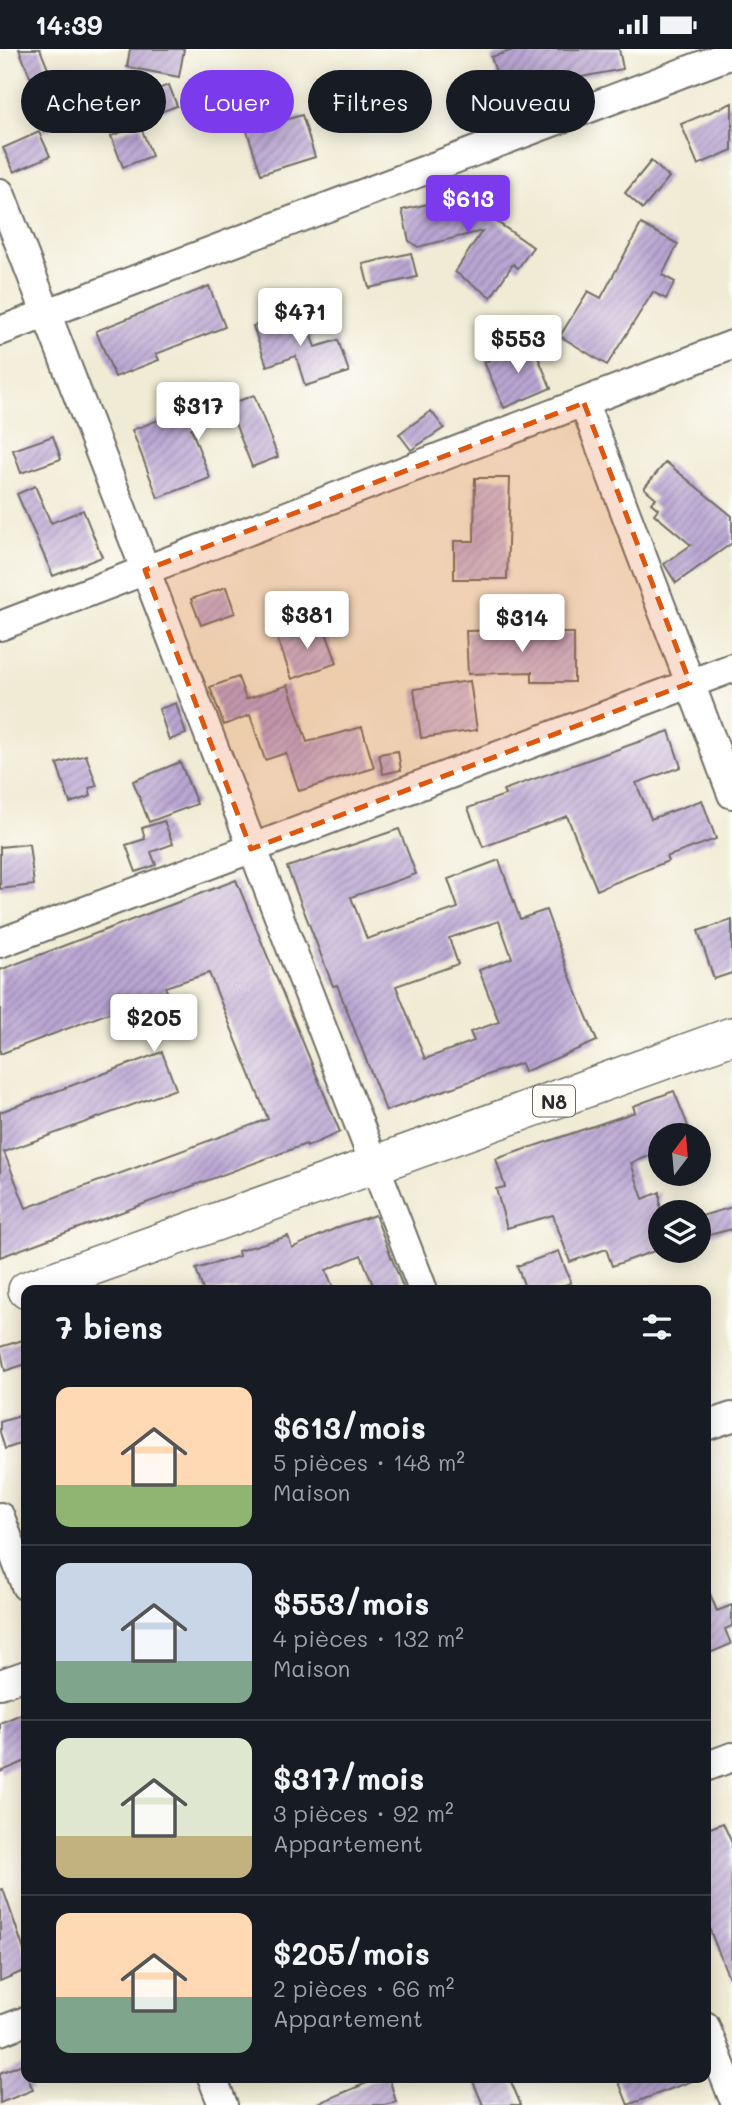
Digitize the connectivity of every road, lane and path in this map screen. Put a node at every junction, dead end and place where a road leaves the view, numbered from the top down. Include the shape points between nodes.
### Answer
1 (732, 54) edge
2 (0, 193) edge
3 (47, 313) junction
4 (0, 331) edge
5 (732, 345) edge
6 (584, 403) junction
7 (145, 570) junction
8 (0, 626) edge
9 (732, 668) edge
10 (690, 683) junction
11 (732, 794) edge
12 (251, 849) junction
13 (0, 943) edge
14 (732, 1036) edge
15 (376, 1165) junction
16 (41, 1285) edge
17 (421, 1285) edge
18 (21, 1292) edge
19 (0, 1299) edge
20 (732, 1417) edge
21 (711, 1424) edge
22 (0, 1517) edge
23 (21, 1573) edge
24 (21, 1677) edge
25 (0, 1684) edge
26 (732, 1757) edge
27 (711, 1765) edge
28 (21, 2023) edge
29 (0, 2031) edge
30 (711, 2041) edge
31 (214, 2083) edge
32 (732, 2095) edge
33 (223, 2105) edge

1 - 3 street
2 - 3 street
3 - 4 street
3 - 7 street
5 - 6 street
6 - 7 street
6 - 10 street
7 - 8 street
7 - 12 street
9 - 10 street
10 - 11 street
10 - 12 street
12 - 13 street
12 - 15 street
14 - 15 main road, N8
15 - 16 main road, N8
15 - 17 street
18 - 19 main road, N8
20 - 21 street
22 - 23 street
24 - 25 street
26 - 27 street
28 - 29 street
30 - 32 street
31 - 33 street

